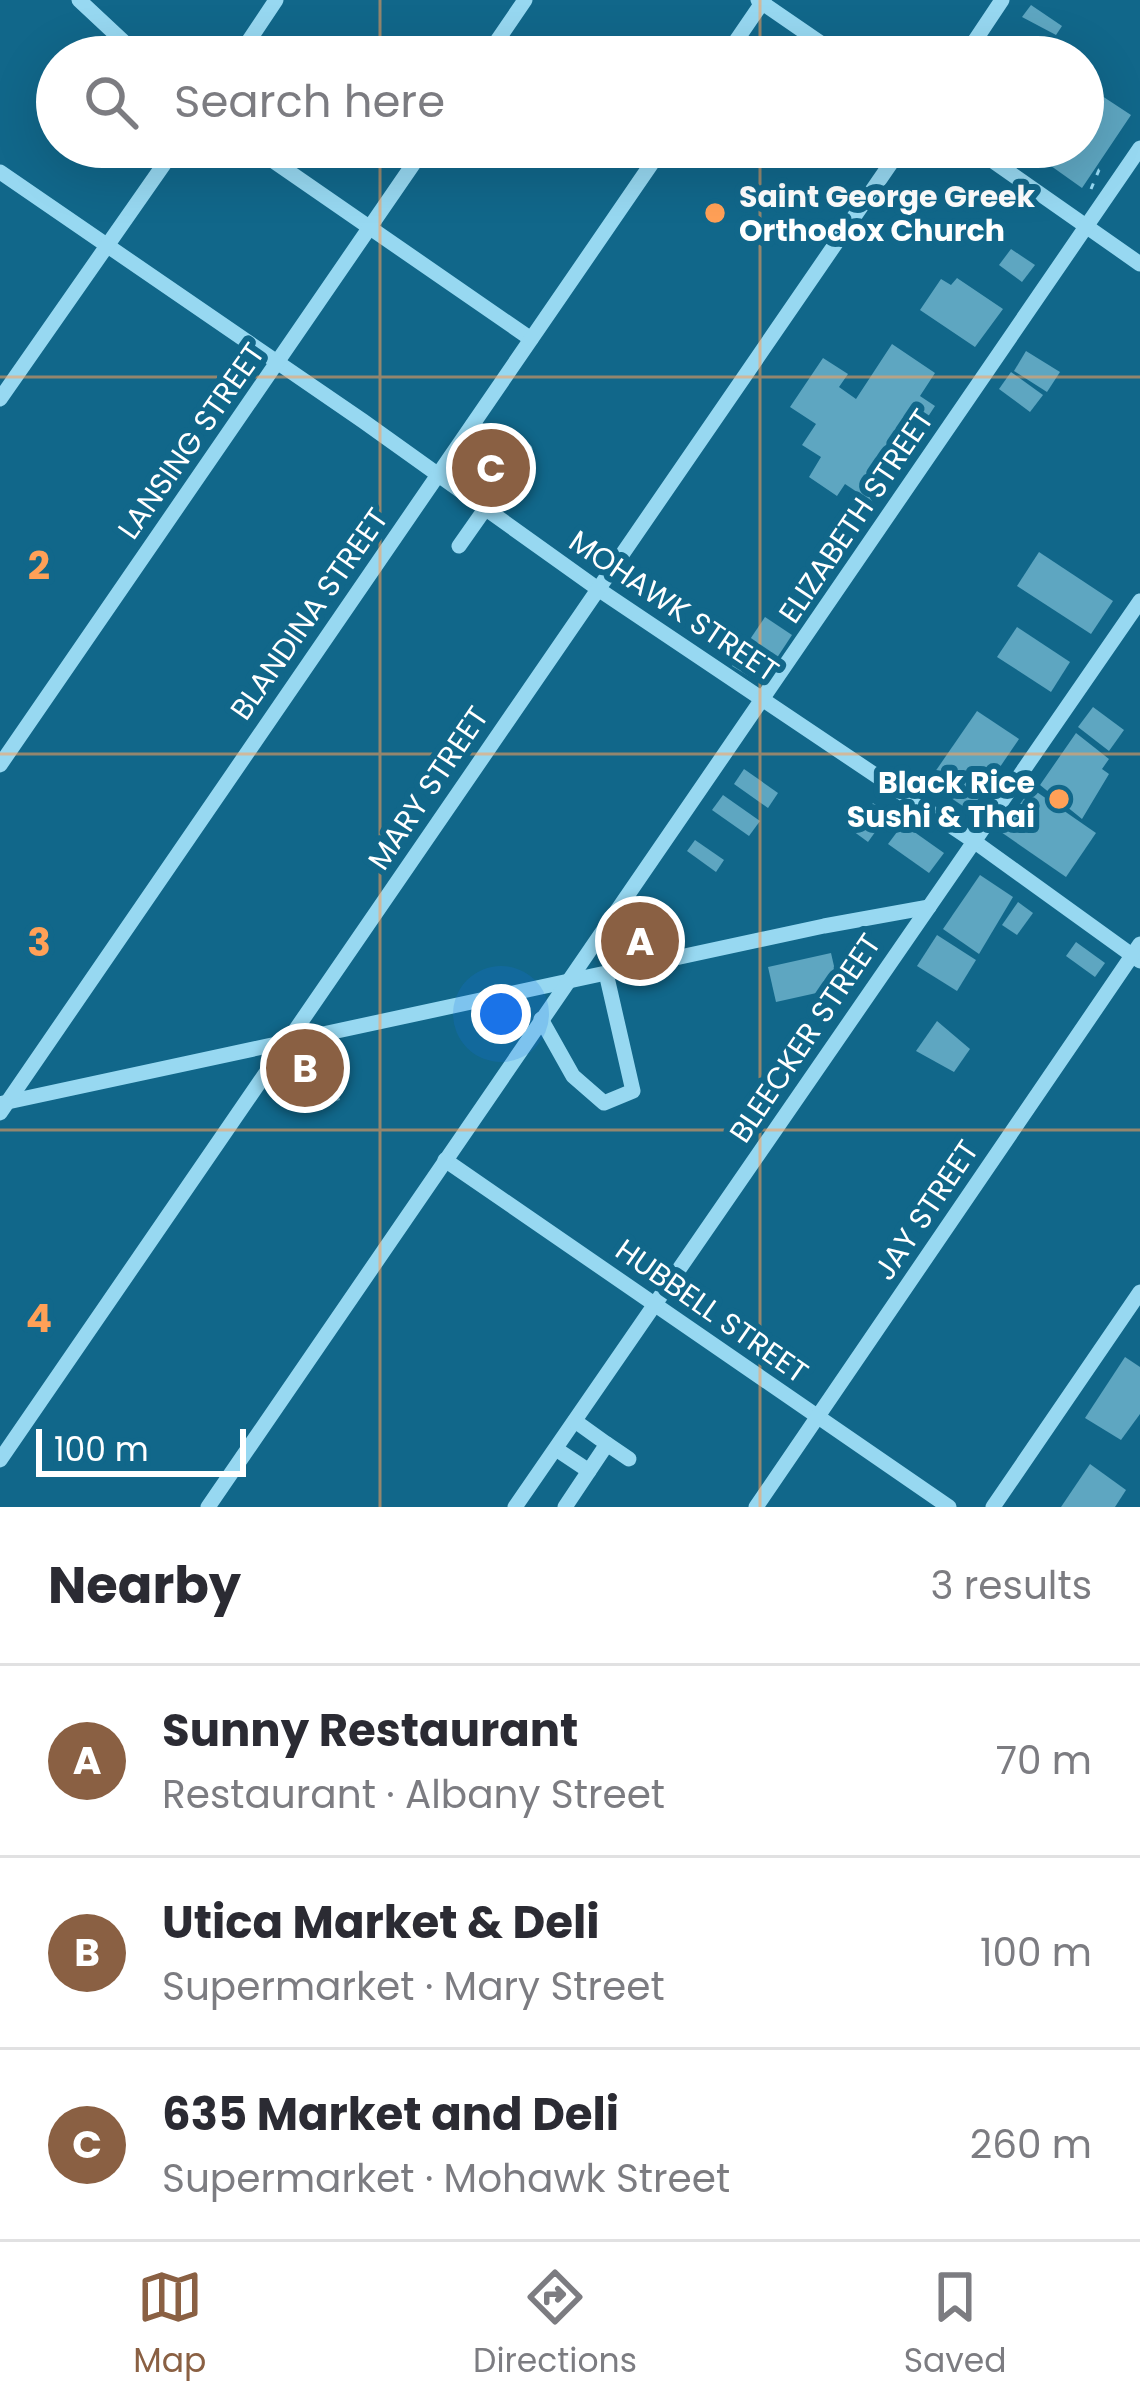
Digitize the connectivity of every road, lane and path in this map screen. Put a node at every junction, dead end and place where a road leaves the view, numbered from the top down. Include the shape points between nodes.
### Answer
1 (80, 0) edge
2 (276, 0) edge
3 (525, 0) edge
4 (1002, 0) edge
5 (762, 1) edge
6 (118, 36) edge
7 (252, 36) edge
8 (501, 36) edge
9 (739, 36) edge
10 (811, 36) edge
11 (978, 36) edge
12 (1140, 148) edge
13 (161, 168) edge
14 (285, 168) edge
15 (411, 168) edge
16 (649, 168) edge
17 (888, 168) edge
18 (1003, 168) edge
19 (1108, 168) dead end
20 (0, 172) edge
21 (1092, 191) dead end
22 (371, 226) junction
23 (1087, 228) junction
24 (106, 245) junction
25 (1140, 264) edge
26 (531, 339) junction
27 (277, 363) junction
28 (0, 399) edge
29 (472, 425) junction
30 (525, 451) dead end
31 (438, 476) junction
32 (485, 509) junction
33 (460, 545) dead end
34 (598, 590) junction
35 (1140, 601) edge
36 (763, 699) junction
37 (0, 764) edge
38 (974, 842) junction
39 (929, 907) junction
40 (1137, 954) edge
41 (606, 973) junction
42 (567, 981) junction
43 (541, 1019) junction
44 (289, 1040) junction
45 (2, 1106) edge
46 (445, 1160) junction
47 (1140, 1292) edge
48 (655, 1304) junction
49 (818, 1417) junction
50 (574, 1421) junction
51 (607, 1444) junction
52 (556, 1448) junction
53 (629, 1459) dead end
54 (0, 1460) edge
55 (589, 1472) junction
56 (208, 1507) edge
57 (515, 1507) edge
58 (565, 1507) edge
59 (756, 1507) edge
60 (949, 1507) edge
61 (993, 1507) edge

1 - 6 street
2 - 7 street
3 - 8 street
4 - 11 street
5 - 9 street
5 - 10 street
12 - 23 street, ELIZABETH STREET
13 - 24 street
14 - 22 street
15 - 22 street, LANSING STREET
16 - 26 street, BLANDINA STREET
17 - 34 street, MARY STREET
18 - 23 street
19 - 21 path via 1099,170
20 - 24 street, MOHAWK STREET
22 - 26 street
22 - 27 street, LANSING STREET
23 - 25 street
23 - 36 street, ELIZABETH STREET
24 - 27 street, MOHAWK STREET
24 - 28 street
26 - 29 street, BLANDINA STREET
27 - 31 street, MOHAWK STREET
27 - 37 street, LANSING STREET
29 - 30 street
29 - 31 street, BLANDINA STREET
31 - 32 street, MOHAWK STREET
31 - 45 street, BLANDINA STREET
32 - 33 street
32 - 34 street, MOHAWK STREET
34 - 36 street, MOHAWK STREET
34 - 44 street, MARY STREET
35 - 38 street, BLEECKER STREET
36 - 38 street, MOHAWK STREET
36 - 42 street, ELIZABETH STREET
38 - 39 street, BLEECKER STREET
38 - 40 street, MOHAWK STREET
39 - 41 street
39 - 48 street, BLEECKER STREET
40 - 49 street, JAY STREET
41 - 42 street
41 - 43 street via 633,1090 604,1103 573,1076
42 - 43 street, ELIZABETH STREET
42 - 44 street
43 - 46 street, ELIZABETH STREET
44 - 45 street
44 - 54 street, MARY STREET
46 - 48 street, HUBBELL STREET
46 - 56 street, ELIZABETH STREET
47 - 61 street
48 - 49 street, HUBBELL STREET
48 - 50 street, BLEECKER STREET
49 - 59 street, JAY STREET
49 - 60 street, HUBBELL STREET
50 - 51 street
50 - 52 street, BLEECKER STREET
51 - 53 street
51 - 55 street
52 - 55 street
52 - 57 street, BLEECKER STREET
55 - 58 street

